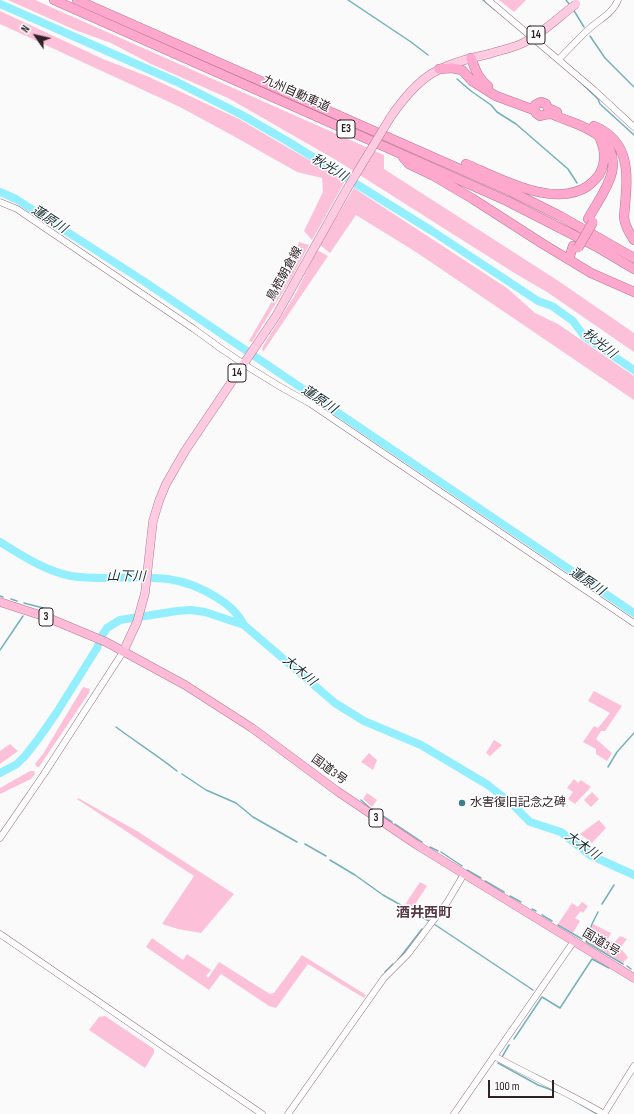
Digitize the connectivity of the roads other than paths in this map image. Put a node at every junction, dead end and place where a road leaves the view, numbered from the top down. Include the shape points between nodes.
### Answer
1 (54, 0) edge
2 (77, 0) edge
3 (488, 0) edge
4 (618, 0) edge
5 (578, 2) edge
6 (471, 58) junction
7 (559, 59) junction
8 (439, 69) junction
9 (480, 86) junction
10 (535, 107) junction
11 (547, 111) junction
12 (345, 118) junction
13 (587, 123) junction
14 (634, 127) edge
15 (598, 134) junction
16 (400, 153) junction
17 (0, 202) edge
18 (590, 220) junction
19 (634, 240) edge
20 (634, 258) edge
21 (569, 260) junction
22 (634, 269) edge
23 (634, 292) edge
24 (243, 364) junction
25 (0, 602) edge
26 (634, 623) edge
27 (123, 652) junction
28 (0, 838) edge
29 (464, 874) junction
30 (0, 934) edge
31 (574, 941) junction
32 (634, 978) edge
33 (494, 1056) junction
34 (634, 1066) edge
35 (262, 1114) edge
36 (288, 1114) edge
37 (454, 1114) edge

1 - 16 highway, 九州自動車道 / E3
2 - 12 highway, 九州自動車道 / E3
3 - 7 street
4 - 7 street via 611,12 589,29
5 - 6 main road, 鳥栖朝倉線 / 14, bridge via 525,42
6 - 8 main road, 鳥栖朝倉線 / 14
6 - 9 highway via 475,80
6 - 10 highway via 482,82 498,92
7 - 14 street
8 - 9 highway via 462,70
8 - 24 main road, 鳥栖朝倉線 / 14, bridge via 412,88 401,101 347,189 276,316
9 - 10 highway via 496,96
10 - 11 highway via 536,113 540,116
11 - 13 highway
11 - 15 highway
12 - 15 highway via 520,186 552,194 575,192 588,186 598,177 603,168 604,157 604,147
12 - 20 highway, 九州自動車道 / E3 via 512,192
13 - 18 highway via 610,142 617,158 617,172 612,187
13 - 19 highway via 613,137 624,154 628,174 624,217
15 - 18 highway via 609,148 612,172
16 - 21 highway via 410,164 473,199
16 - 22 highway, 九州自動車道 / E3 via 514,204
17 - 24 street via 17,209
18 - 21 highway, bridge
21 - 23 highway
24 - 26 street via 311,404
24 - 27 main road, 鳥栖朝倉線 / 14 via 166,484 153,521 146,593 137,622
25 - 27 highway, 国道3号 / 3 via 46,617 106,642
27 - 28 street
27 - 29 highway, 国道3号 / 3 via 147,663 213,702 337,791
29 - 31 highway, 国道3号 / 3
29 - 36 street via 448,901 408,954 384,978
30 - 35 street
31 - 32 highway, 国道3号 / 3
31 - 33 street
33 - 34 street via 604,1114
33 - 37 street

